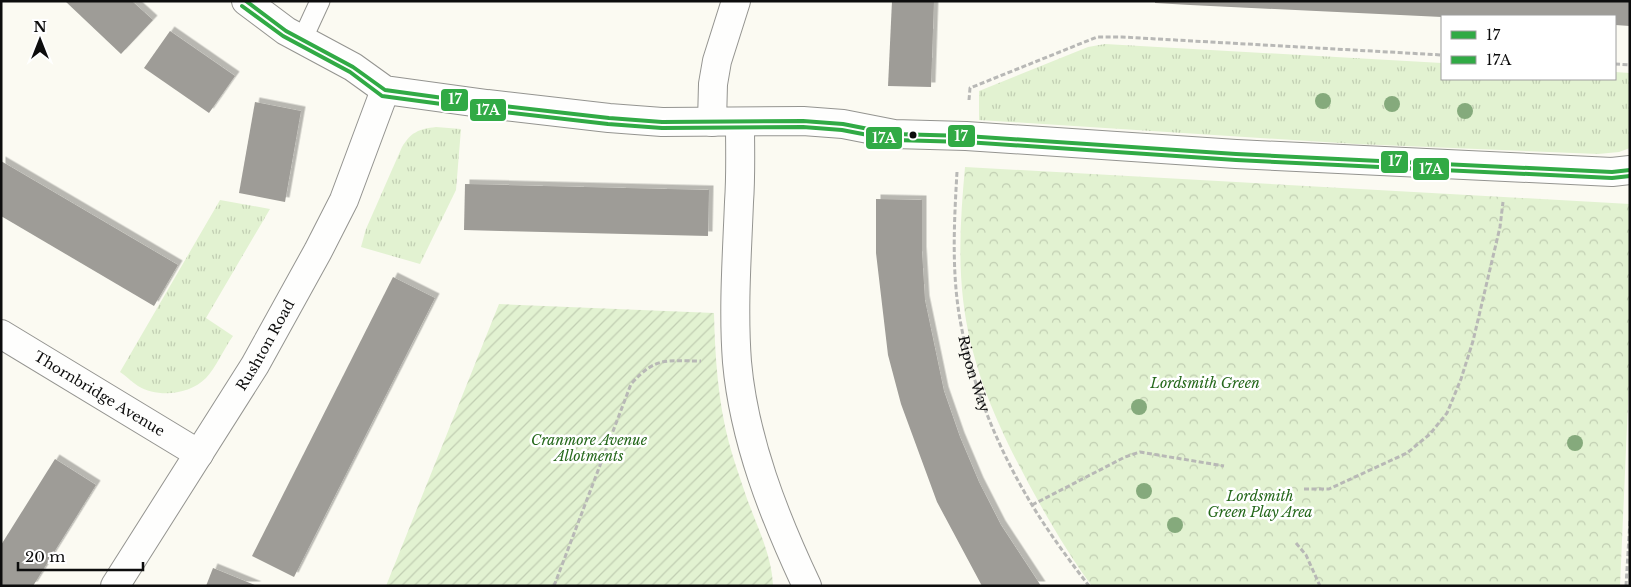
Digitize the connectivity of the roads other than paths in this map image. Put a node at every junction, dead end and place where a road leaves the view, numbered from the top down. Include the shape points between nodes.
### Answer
1 (246, 1) edge
2 (320, 1) edge
3 (736, 1) edge
4 (302, 40) junction
5 (385, 90) junction
6 (712, 122) junction
7 (740, 122) junction
8 (1630, 170) edge
9 (1, 334) edge
10 (198, 454) junction
11 (115, 586) edge
12 (807, 586) edge

1 - 4 street
2 - 4 lane
3 - 6 street via 717,61
4 - 5 street via 353,67
5 - 6 street via 609,118
5 - 10 street, Rushton Road via 344,200 255,365
6 - 7 street
7 - 8 street via 803,121 843,124 894,134 1236,154 1612,172
7 - 12 street via 740,202 735,274 737,361 743,404 773,505
9 - 10 street, Thornbridge Avenue
10 - 11 street, Rushton Road

